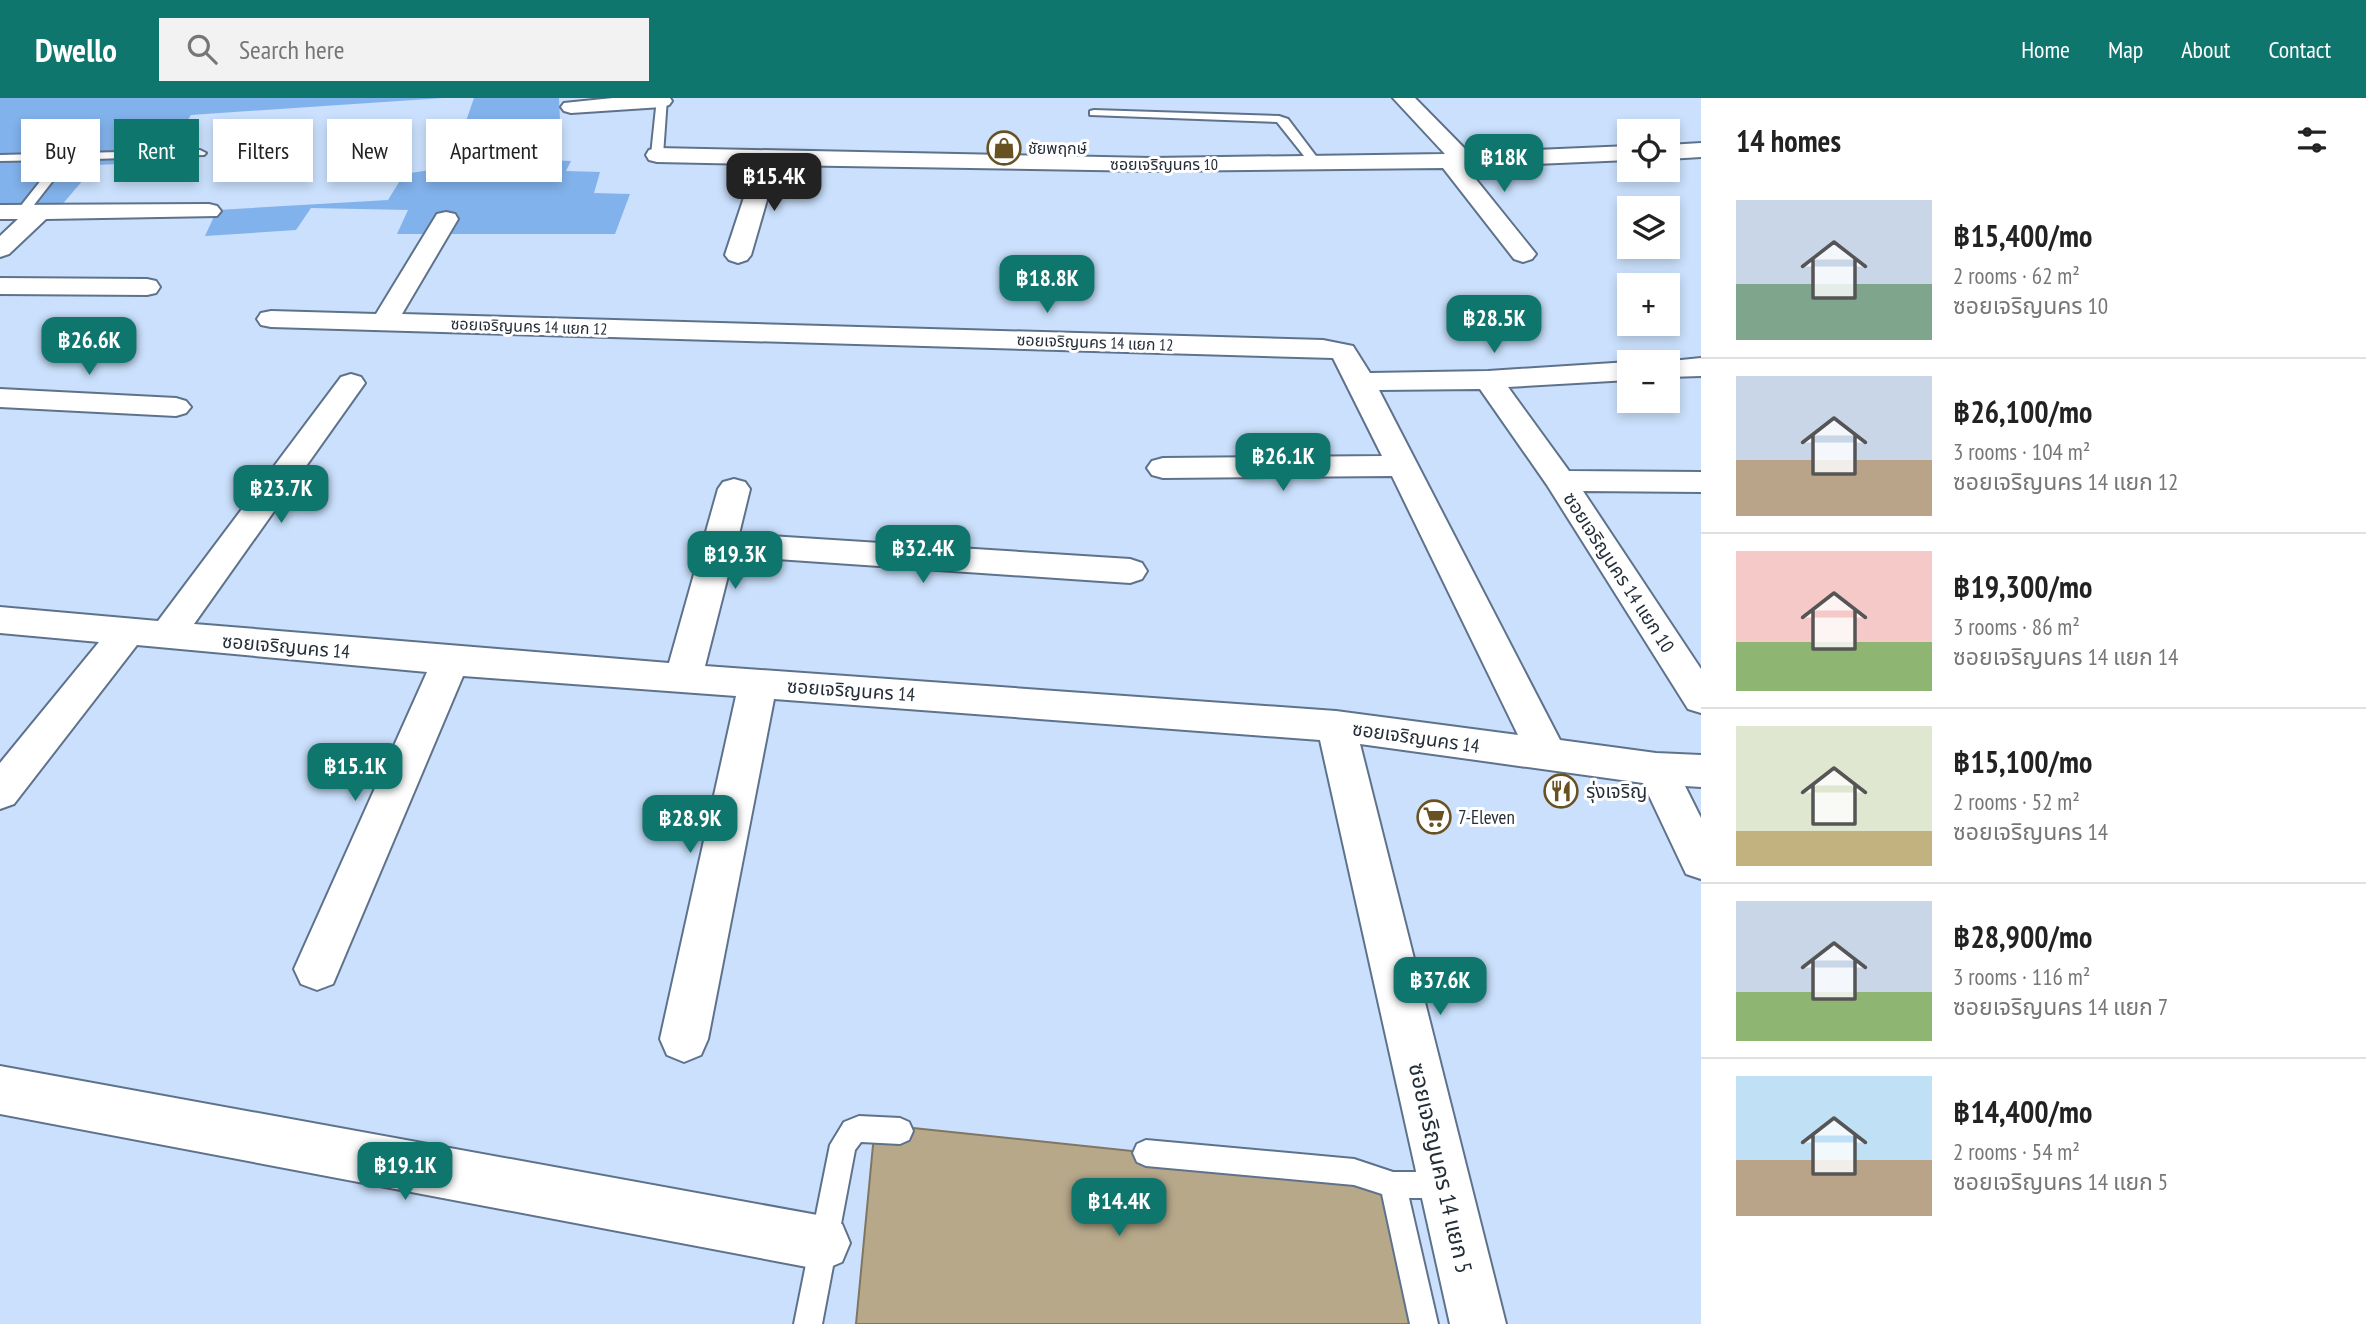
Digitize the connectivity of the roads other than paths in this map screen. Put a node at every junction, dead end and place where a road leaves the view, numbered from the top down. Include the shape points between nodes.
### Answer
1 (1402, 98) edge
2 (662, 100) edge
3 (571, 107) dead end
4 (1094, 113) dead end
5 (1701, 150) edge
6 (1680, 151) edge
7 (200, 153) dead end
8 (1617, 154) edge
9 (657, 155) joint
10 (100, 156) edge
11 (0, 158) edge
12 (21, 158) edge
13 (768, 158) junction
14 (1457, 161) junction
15 (1316, 164) junction
16 (45, 182) edge
17 (209, 211) dead end
18 (20, 212) edge
19 (446, 219) dead end
20 (0, 250) edge
21 (738, 254) dead end
22 (1523, 254) dead end
23 (0, 286) edge
24 (147, 287) dead end
25 (271, 319) dead end
26 (384, 322) junction
27 (1701, 367) edge
28 (1680, 368) edge
29 (1617, 372) edge
30 (1488, 380) junction
31 (1361, 382) junction
32 (351, 383) dead end
33 (0, 398) edge
34 (176, 407) dead end
35 (1403, 466) junction
36 (1163, 468) dead end
37 (1560, 481) junction
38 (1701, 482) edge
39 (734, 489) dead end
40 (719, 544) junction
41 (1130, 571) dead end
42 (0, 620) edge
43 (128, 631) junction
44 (167, 635) junction
45 (451, 662) junction
46 (683, 678) junction
47 (758, 684) junction
48 (1701, 699) edge
49 (1336, 726) junction
50 (1547, 754) junction
51 (1656, 769) junction
52 (1701, 771) edge
53 (0, 792) edge
54 (1701, 861) edge
55 (317, 969) dead end
56 (684, 1039) dead end
57 (0, 1090) edge
58 (922, 1133) edge
59 (1117, 1151) edge
60 (1393, 1185) junction
61 (1445, 1185) junction
62 (823, 1244) junction
63 (808, 1324) edge
64 (1424, 1324) edge
65 (1478, 1324) edge

1 - 14 street
2 - 3 street
2 - 9 lane
4 - 15 lane via 1279,119
5 - 6 street
7 - 10 lane
8 - 14 street, ซอยเจริญนคร 10
9 - 13 street, ซอยเจริญนคร 10
11 - 12 lane
13 - 15 street, ซอยเจริญนคร 10
13 - 21 street
14 - 15 street, ซอยเจริญนคร 10
14 - 22 street
16 - 18 lane
17 - 18 street
18 - 20 street
19 - 26 street
23 - 24 street
25 - 26 street, ซอยเจริญนคร 14 แยก 12
26 - 31 street, ซอยเจริญนคร 14 แยก 12 via 1323,348 1343,352
27 - 28 street
29 - 30 street
30 - 31 street
30 - 37 street, ซอยเจริญนคร 14 แยก 10
31 - 35 street, ซอยเจริญนคร 14 แยก 12
32 - 44 street
33 - 34 street
35 - 36 street
35 - 50 street, ซอยเจริญนคร 14 แยก 12
37 - 38 street, ซอยเจริญนคร 14 แยก 10
37 - 48 street, ซอยเจริญนคร 14 แยก 10
39 - 40 street
40 - 41 street
40 - 46 street
42 - 43 street, ซอยเจริญนคร 14
43 - 44 street, ซอยเจริญนคร 14
43 - 53 street
44 - 45 street, ซอยเจริญนคร 14
45 - 46 street, ซอยเจริญนคร 14
45 - 55 street
46 - 47 street, ซอยเจริญนคร 14
47 - 49 street, ซอยเจริญนคร 14
47 - 56 street
49 - 50 street, ซอยเจริญนคร 14
49 - 61 street, ซอยเจริญนคร 14 แยก 5
50 - 51 street, ซอยเจริญนคร 14
51 - 52 street, ซอยเจริญนคร 14
51 - 54 street
57 - 62 street
58 - 62 lane via 853,1131 839,1157
59 - 60 lane via 1354,1172
60 - 61 lane
60 - 64 lane
61 - 65 street, ซอยเจริญนคร 14 แยก 5
62 - 63 lane

